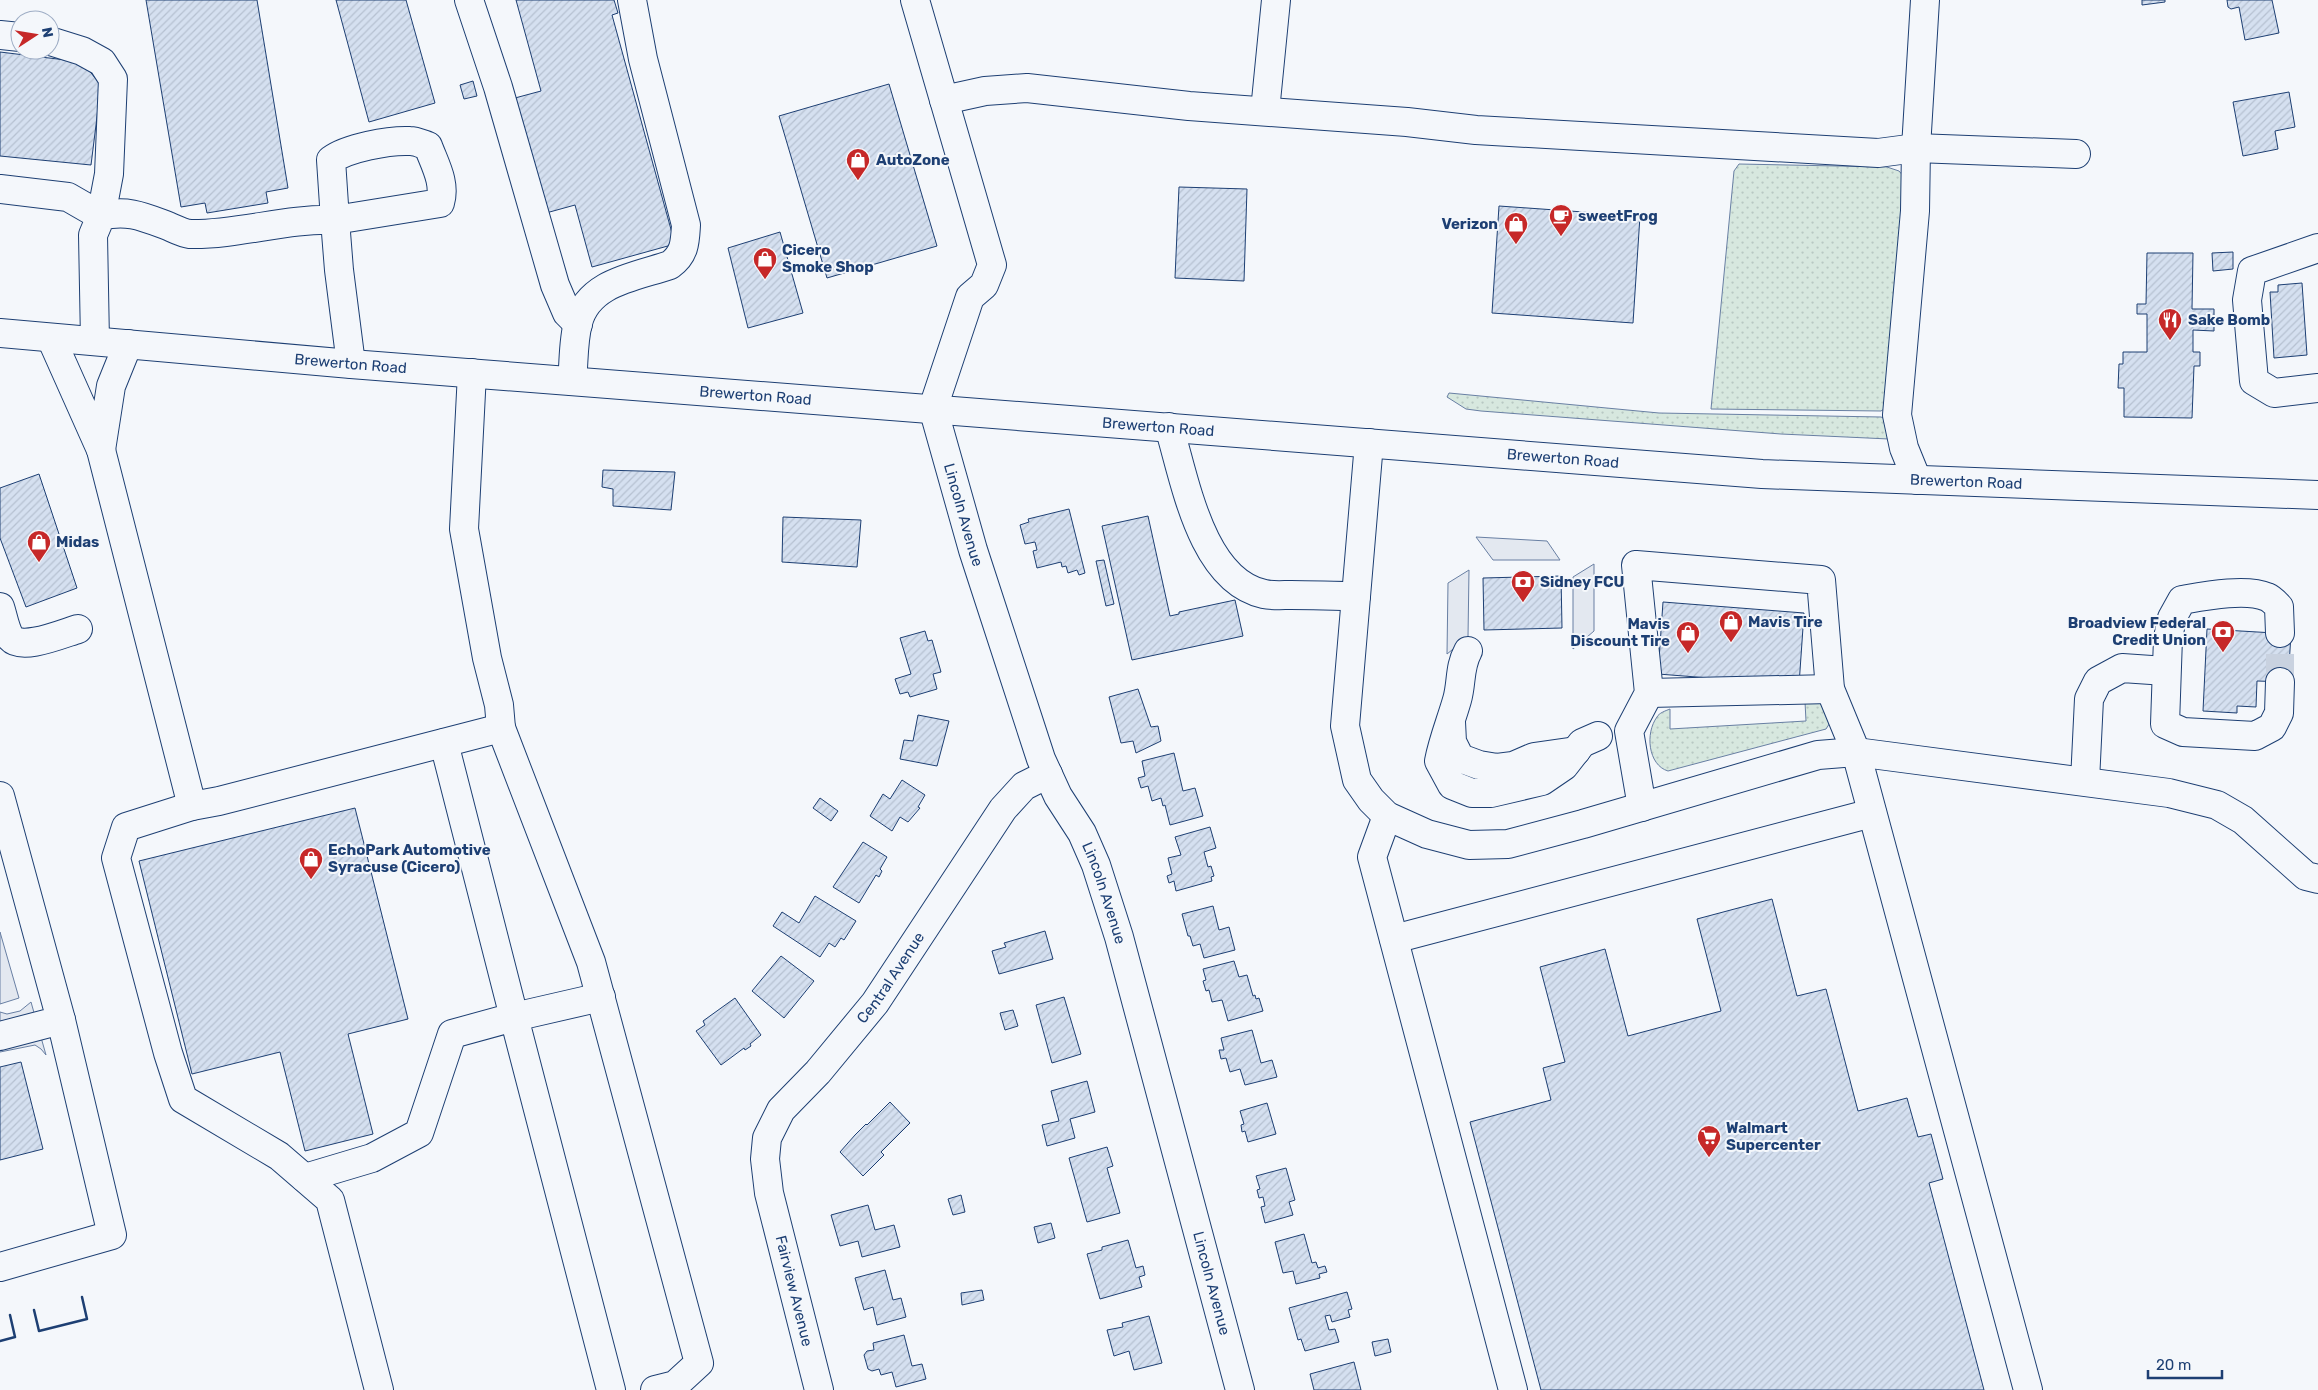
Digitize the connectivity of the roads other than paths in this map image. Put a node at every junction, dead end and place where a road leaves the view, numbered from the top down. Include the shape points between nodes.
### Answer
1 (469, 0) edge
2 (632, 0) edge
3 (915, 0) edge
4 (1276, 0) edge
5 (1925, 0) edge
6 (60, 44) edge
7 (944, 100) junction
8 (1265, 112) junction
9 (1916, 148) junction
10 (2076, 154) dead end
11 (0, 189) edge
12 (102, 216) junction
13 (2318, 248) edge
14 (578, 324) junction
15 (0, 333) edge
16 (51, 338) junction
17 (95, 341) junction
18 (128, 344) junction
19 (351, 364) junction
20 (472, 373) junction
21 (572, 381) junction
22 (2318, 388) edge
23 (933, 408) junction
24 (1169, 427) junction
25 (1369, 443) junction
26 (101, 450) junction
27 (1917, 480) junction
28 (2318, 495) edge
29 (1356, 596) junction
30 (0, 606) edge
31 (78, 629) dead end
32 (2280, 633) tunnel mouth
33 (1468, 651) dead end
34 (2166, 671) junction
35 (2280, 682) tunnel mouth
36 (1830, 689) junction
37 (1649, 693) junction
38 (501, 728) junction
39 (1598, 736) dead end
40 (444, 743) junction
41 (1856, 752) junction
42 (1048, 774) junction
43 (2085, 782) junction
44 (0, 796) edge
45 (192, 806) junction
46 (1642, 807) junction
47 (1872, 813) junction
48 (1387, 816) junction
49 (2318, 879) edge
50 (1394, 939) junction
51 (601, 997) junction
52 (514, 1017) junction
53 (61, 1020) junction
54 (0, 1036) edge
55 (305, 1178) junction
56 (769, 1193) joint
57 (0, 1267) edge
58 (379, 1390) edge
59 (612, 1390) edge
60 (655, 1390) edge
61 (820, 1390) edge
62 (1240, 1390) edge
63 (1513, 1390) edge
64 (2028, 1390) edge

1 - 14 main road via 498,87 555,286 567,312
2 - 14 main road via 643,59 686,225 685,244 670,264 623,279 599,291 586,303
3 - 7 main road
4 - 8 main road
5 - 9 main road
6 - 12 main road via 102,62 113,78 109,174
7 - 8 main road via 985,91 1027,88
7 - 23 main road via 992,265 984,285 970,296
8 - 9 main road via 1476,130 1878,153
9 - 10 main road
9 - 27 main road via 1915,211 1898,415 1904,448
11 - 12 main road via 68,197
12 - 17 main road via 93,235
12 - 19 main road via 118,212 142,216 187,234 245,231 313,219 334,220
13 - 22 main road via 2252,271 2247,300 2254,381 2274,393
14 - 21 main road
15 - 16 main road, Brewerton Road
16 - 17 main road, Brewerton Road
16 - 26 main road
17 - 18 main road, Brewerton Road
18 - 19 main road, Brewerton Road
18 - 26 main road via 111,386
19 - 20 main road, Brewerton Road
20 - 21 main road, Brewerton Road
20 - 38 main road via 464,529
21 - 23 main road, Brewerton Road
23 - 24 main road, Brewerton Road
23 - 42 main road, Lincoln Avenue via 973,550
24 - 25 main road, Brewerton Road
24 - 29 main road via 1199,526 1226,572 1244,587 1265,594
25 - 27 main road, Brewerton Road via 1762,474
25 - 29 main road
26 - 45 main road
27 - 28 main road, Brewerton Road
29 - 48 main road via 1345,726 1356,780
30 - 31 main road via 10,637 16,642 26,644
32 - 34 main road via 2279,607 2268,597 2210,595 2182,600 2172,618
33 - 39 main road via 1462,662 1458,698 1451,718 1452,742 1460,758 1488,768 1512,766 1534,758 1576,751 1582,743
34 - 35 main road via 2165,724 2183,732 2254,736 2272,728 2279,712
34 - 43 main road via 2122,668 2098,681 2089,699
36 - 37 main road
36 - 37 main road via 1821,580 1636,565
36 - 41 main road
37 - 46 main road via 1629,731
38 - 40 main road
38 - 51 main road via 591,962
40 - 45 main road
40 - 52 main road
41 - 43 main road
41 - 46 main road via 1818,755
41 - 47 main road
42 - 56 main road, Central Avenue via 1024,786 1002,809 876,1003 781,1110 767,1138 765,1159
42 - 62 main road, Lincoln Avenue via 1093,857 1119,937
43 - 49 main road via 2169,792 2217,805 2243,820 2306,876
44 - 53 main road
45 - 55 main road via 126,827 116,858 168,1053 183,1098 279,1156
46 - 48 main road via 1508,844 1469,845 1427,834
47 - 50 main road
47 - 64 main road
48 - 50 main road via 1372,857
50 - 63 main road
51 - 52 main road
51 - 60 main road via 699,1363 675,1385
52 - 55 main road via 452,1034 419,1134 372,1158
52 - 59 main road
53 - 54 main road
53 - 57 main road via 112,1235
55 - 58 main road via 330,1200
56 - 61 main road, Fairview Avenue

